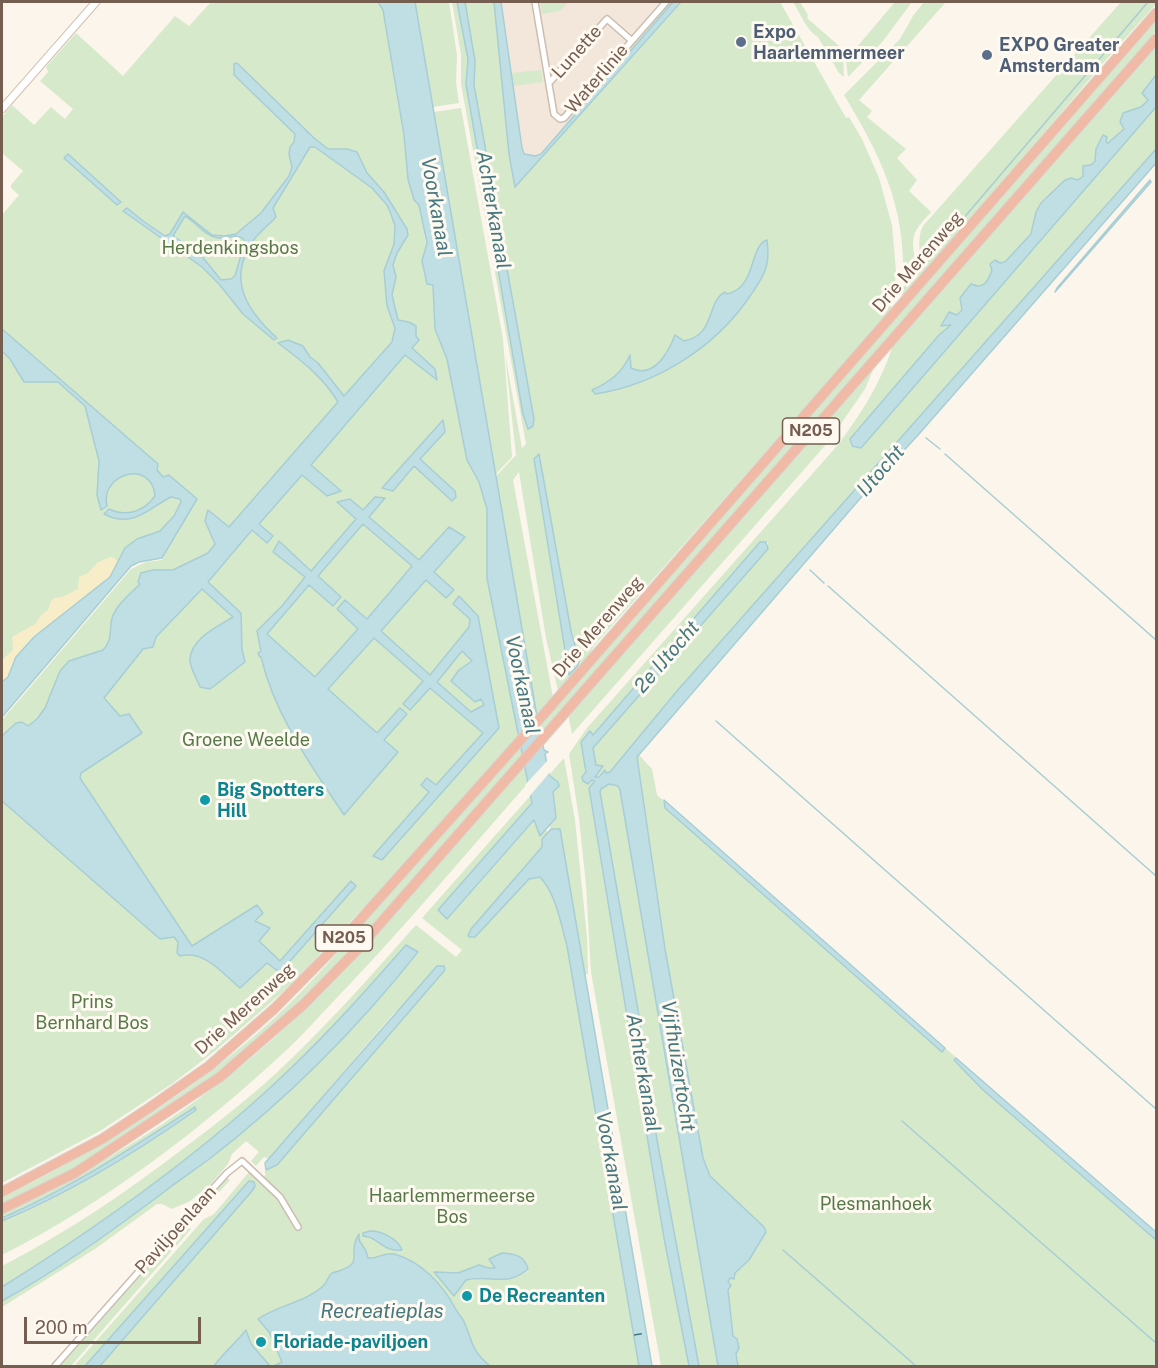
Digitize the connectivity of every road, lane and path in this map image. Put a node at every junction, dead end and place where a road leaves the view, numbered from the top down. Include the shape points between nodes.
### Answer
1 (96, 2) edge
2 (535, 2) edge
3 (666, 2) edge
4 (1156, 13) edge
5 (1156, 39) edge
6 (632, 40) junction
7 (549, 83) junction
8 (2, 110) edge
9 (2, 1192) edge
10 (2, 1209) edge
11 (298, 1227) dead end
12 (55, 1366) edge

1 - 8 street
2 - 7 street, Waterlinie
3 - 6 street, Waterlinie
4 - 9 highway, Drie Merenweg / N205 via 343,939 274,1009 217,1059 102,1139
5 - 10 highway, Drie Merenweg / N205 via 356,951 304,1004 220,1077 176,1108 75,1173
6 - 7 street, Lunette via 607,19
6 - 7 street, Waterlinie via 564,118 554,114
11 - 12 street, Paviljoenlaan via 280,1197 242,1161 205,1197

